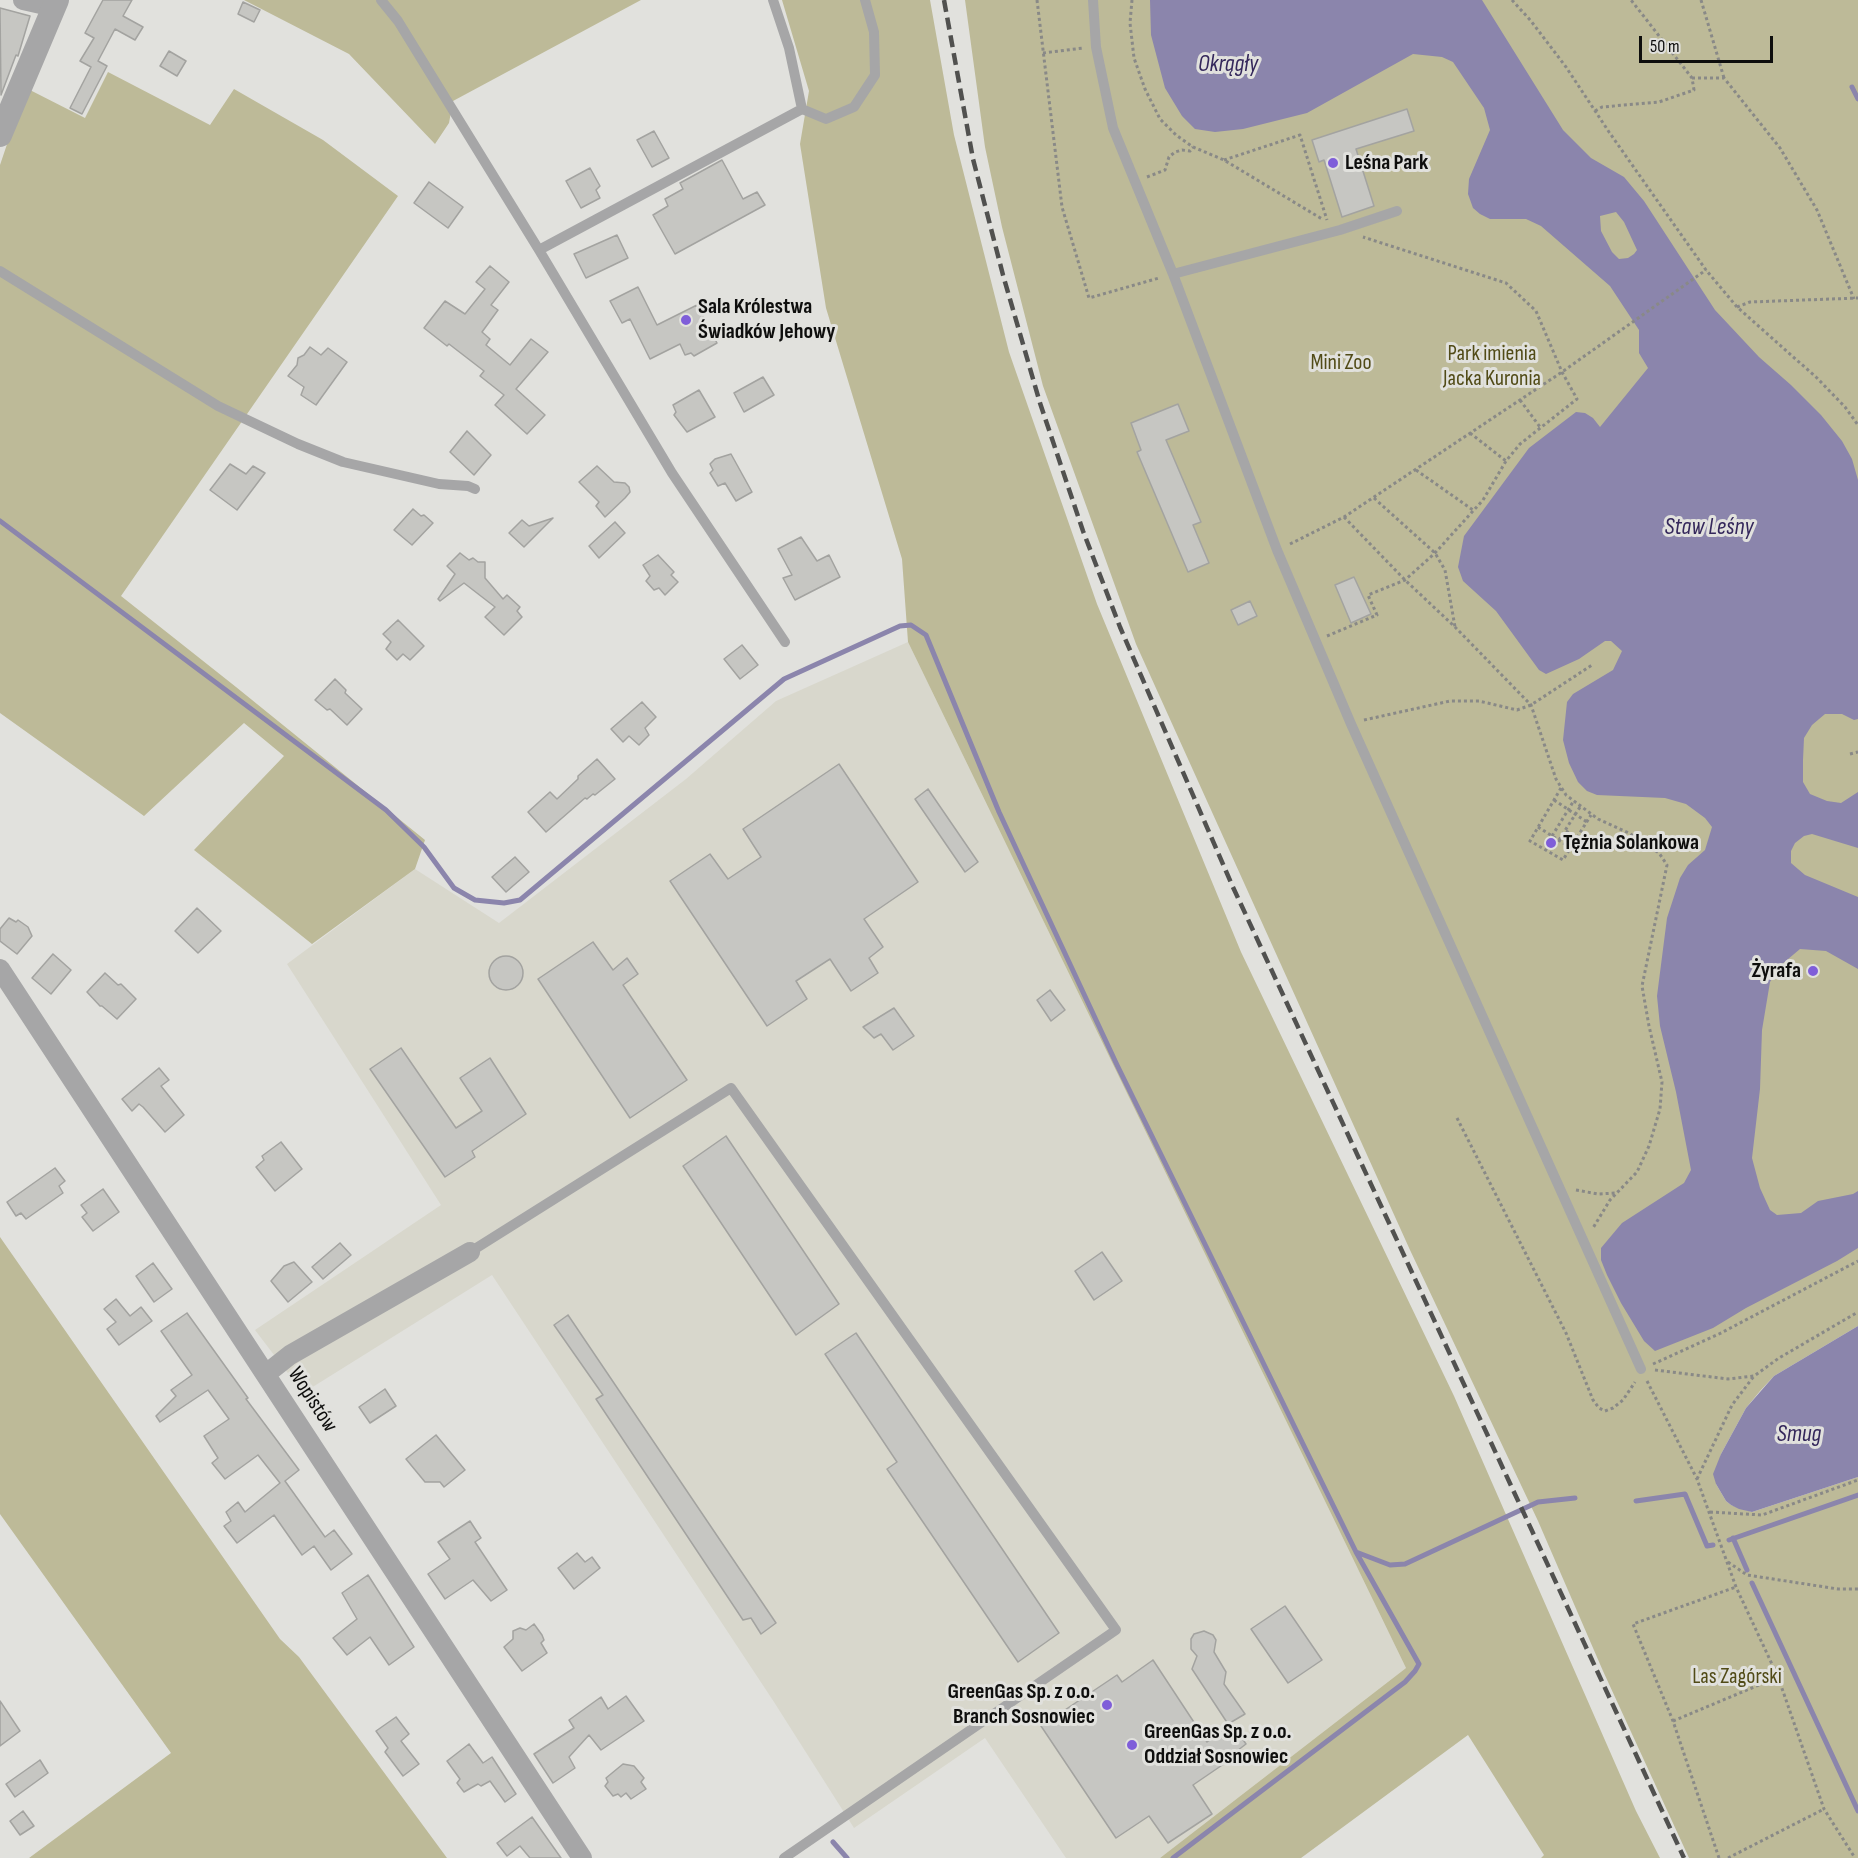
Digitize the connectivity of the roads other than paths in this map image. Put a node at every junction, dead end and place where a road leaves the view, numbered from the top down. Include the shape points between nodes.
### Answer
1 (23, 0) edge
2 (381, 0) edge
3 (773, 0) edge
4 (866, 0) edge
5 (1093, 0) edge
6 (56, 3) edge
7 (802, 109) junction
8 (0, 135) edge
9 (1397, 211) dead end
10 (538, 250) junction
11 (0, 271) edge
12 (1173, 274) junction
13 (474, 489) dead end
14 (786, 642) dead end
15 (0, 969) edge
16 (470, 1252) joint
17 (1641, 1369) road end
18 (266, 1374) junction
19 (582, 1858) edge
20 (784, 1858) edge

1 - 6 street
2 - 10 lane via 398,21
3 - 7 lane via 789,48
4 - 7 lane via 874,32 875,75 854,107 826,119
5 - 12 lane via 1096,47 1113,128
6 - 8 street
7 - 10 lane
9 - 12 lane
10 - 14 lane via 672,473
11 - 13 lane via 218,406 298,444 344,462
12 - 17 lane via 1315,640
15 - 18 street, Wopistów
16 - 18 street via 290,1355
16 - 20 lane via 731,1088 1116,1630
18 - 19 street, Wopistów

